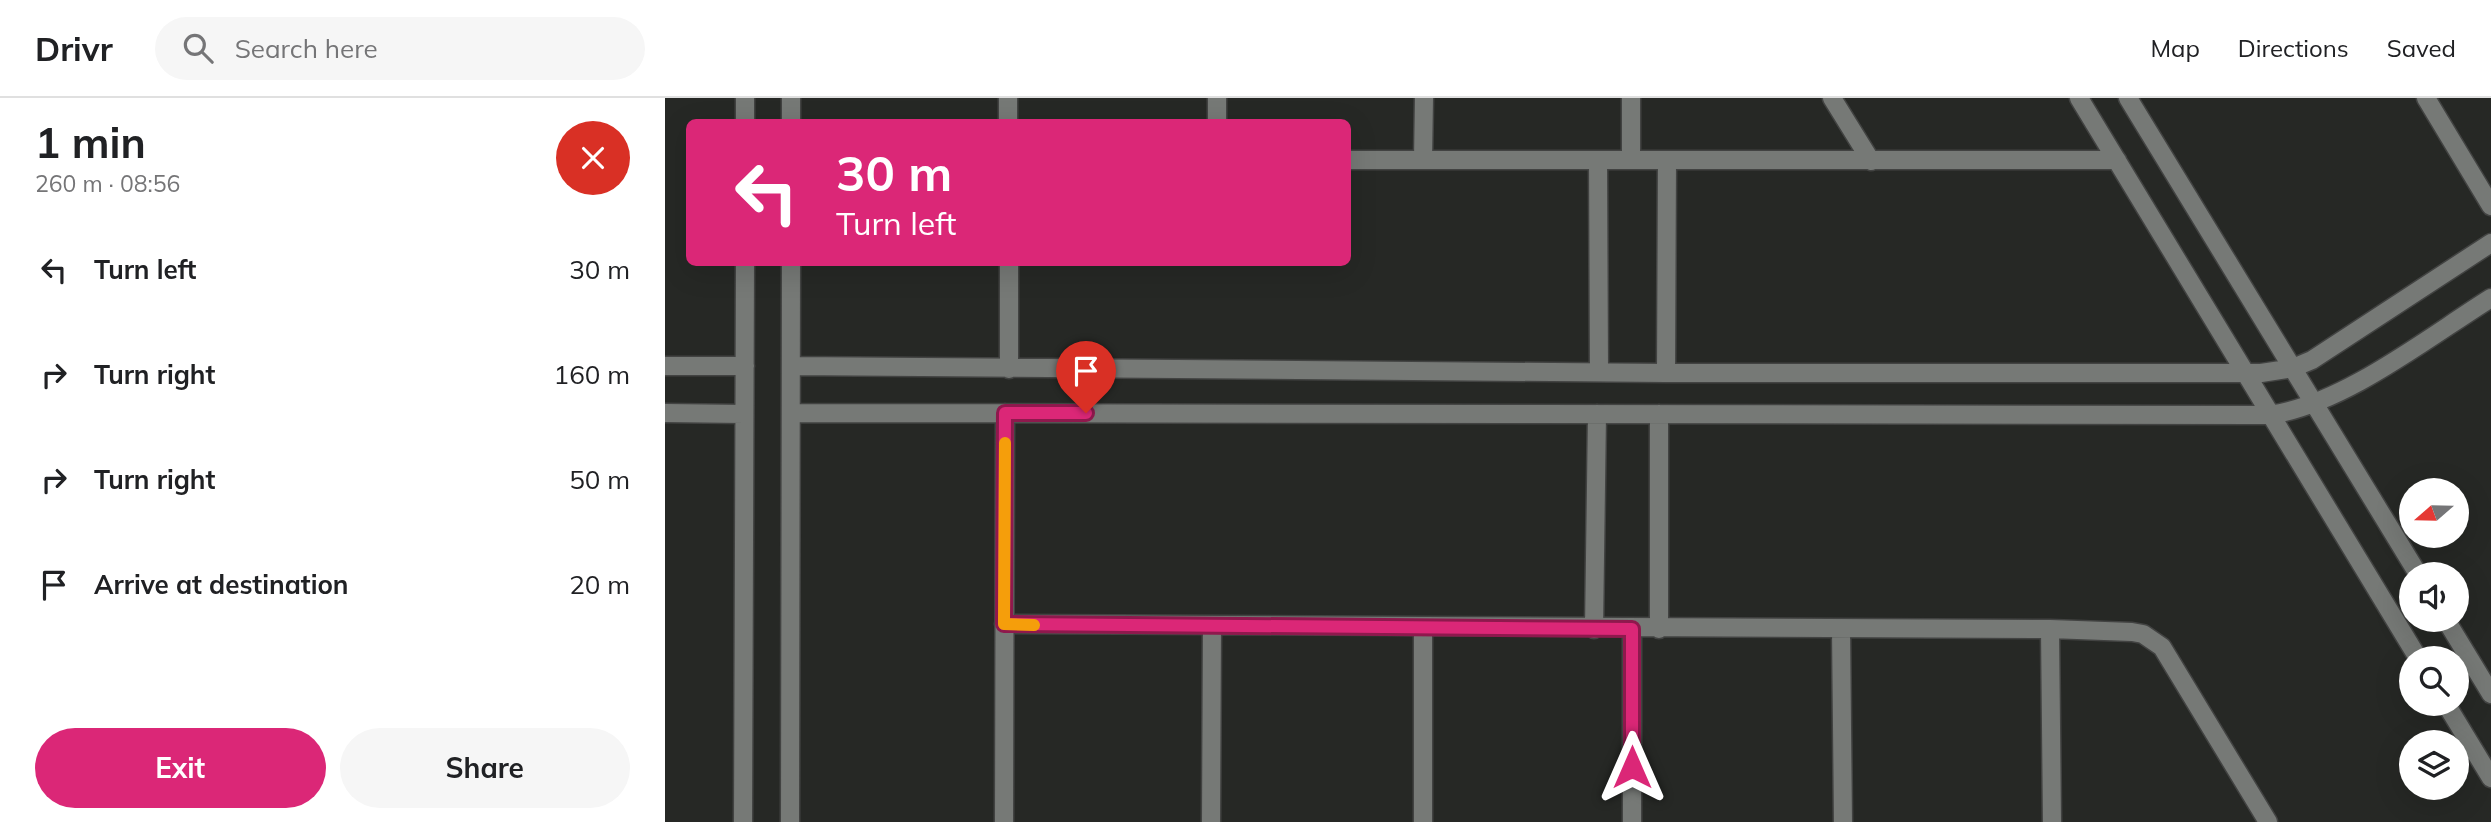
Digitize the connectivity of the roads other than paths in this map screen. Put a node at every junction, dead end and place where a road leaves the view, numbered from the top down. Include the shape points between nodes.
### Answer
1 (745, 98) edge
2 (791, 98) edge
3 (1008, 98) edge
4 (1217, 98) edge
5 (1424, 98) edge
6 (1631, 98) edge
7 (1832, 98) edge
8 (2079, 98) edge
9 (2128, 98) edge
10 (2426, 98) edge
11 (745, 119) edge
12 (791, 119) edge
13 (1008, 119) edge
14 (1217, 119) edge
15 (1631, 159) junction
16 (1351, 160) edge
17 (1423, 160) junction
18 (1598, 160) junction
19 (1667, 160) junction
20 (2117, 160) junction
21 (1871, 161) junction
22 (2491, 206) edge
23 (2491, 243) edge
24 (745, 266) edge
25 (791, 266) edge
26 (1009, 266) edge
27 (2491, 298) edge
28 (665, 366) edge
29 (745, 366) junction
30 (792, 366) junction
31 (2293, 368) junction
32 (1009, 369) junction
33 (1599, 371) junction
34 (1666, 373) junction
35 (2243, 374) junction
36 (2315, 405) junction
37 (791, 413) junction
38 (1005, 413) junction
39 (665, 414) edge
40 (744, 414) junction
41 (1597, 414) junction
42 (1659, 414) junction
43 (2270, 415) junction
44 (2411, 562) edge
45 (1004, 624) junction
46 (1212, 626) junction
47 (1423, 628) junction
48 (1594, 629) junction
49 (1632, 629) junction
50 (1659, 629) junction
51 (1841, 629) junction
52 (2050, 629) junction
53 (2453, 632) edge
54 (2411, 646) edge
55 (2491, 694) edge
56 (2453, 716) edge
57 (2491, 778) edge
58 (2264, 819) edge
59 (743, 822) edge
60 (790, 822) edge
61 (1004, 822) edge
62 (1211, 822) edge
63 (1423, 822) edge
64 (1632, 822) edge
65 (1843, 822) edge
66 (2052, 822) edge

1 - 11 street
2 - 12 street
3 - 13 street
4 - 14 street
5 - 17 street
6 - 15 street
7 - 21 street
8 - 20 street
9 - 31 street
10 - 22 street
15 - 18 street
15 - 19 street
16 - 17 street
17 - 18 street
18 - 33 street
19 - 21 street
19 - 34 street
20 - 21 street
20 - 35 street
23 - 31 street
24 - 29 street
25 - 30 street
26 - 32 street
27 - 36 street
28 - 29 street
29 - 40 street
30 - 32 street
30 - 37 street
31 - 35 street
31 - 36 street
32 - 33 street
33 - 34 street
34 - 35 street
35 - 43 street
36 - 43 street
36 - 44 street
37 - 38 street
37 - 60 street
38 - 41 street
38 - 45 street
39 - 40 street
40 - 59 street
41 - 42 street
41 - 48 street
42 - 43 street
42 - 50 street
43 - 54 street
45 - 46 street
45 - 61 street
46 - 47 street
46 - 62 street
47 - 48 street
47 - 63 street
48 - 49 street
49 - 50 street
49 - 64 street
50 - 51 street
51 - 52 street
51 - 65 street
52 - 58 street via 2132,632 2153,639
52 - 66 street
53 - 55 street
56 - 57 street

